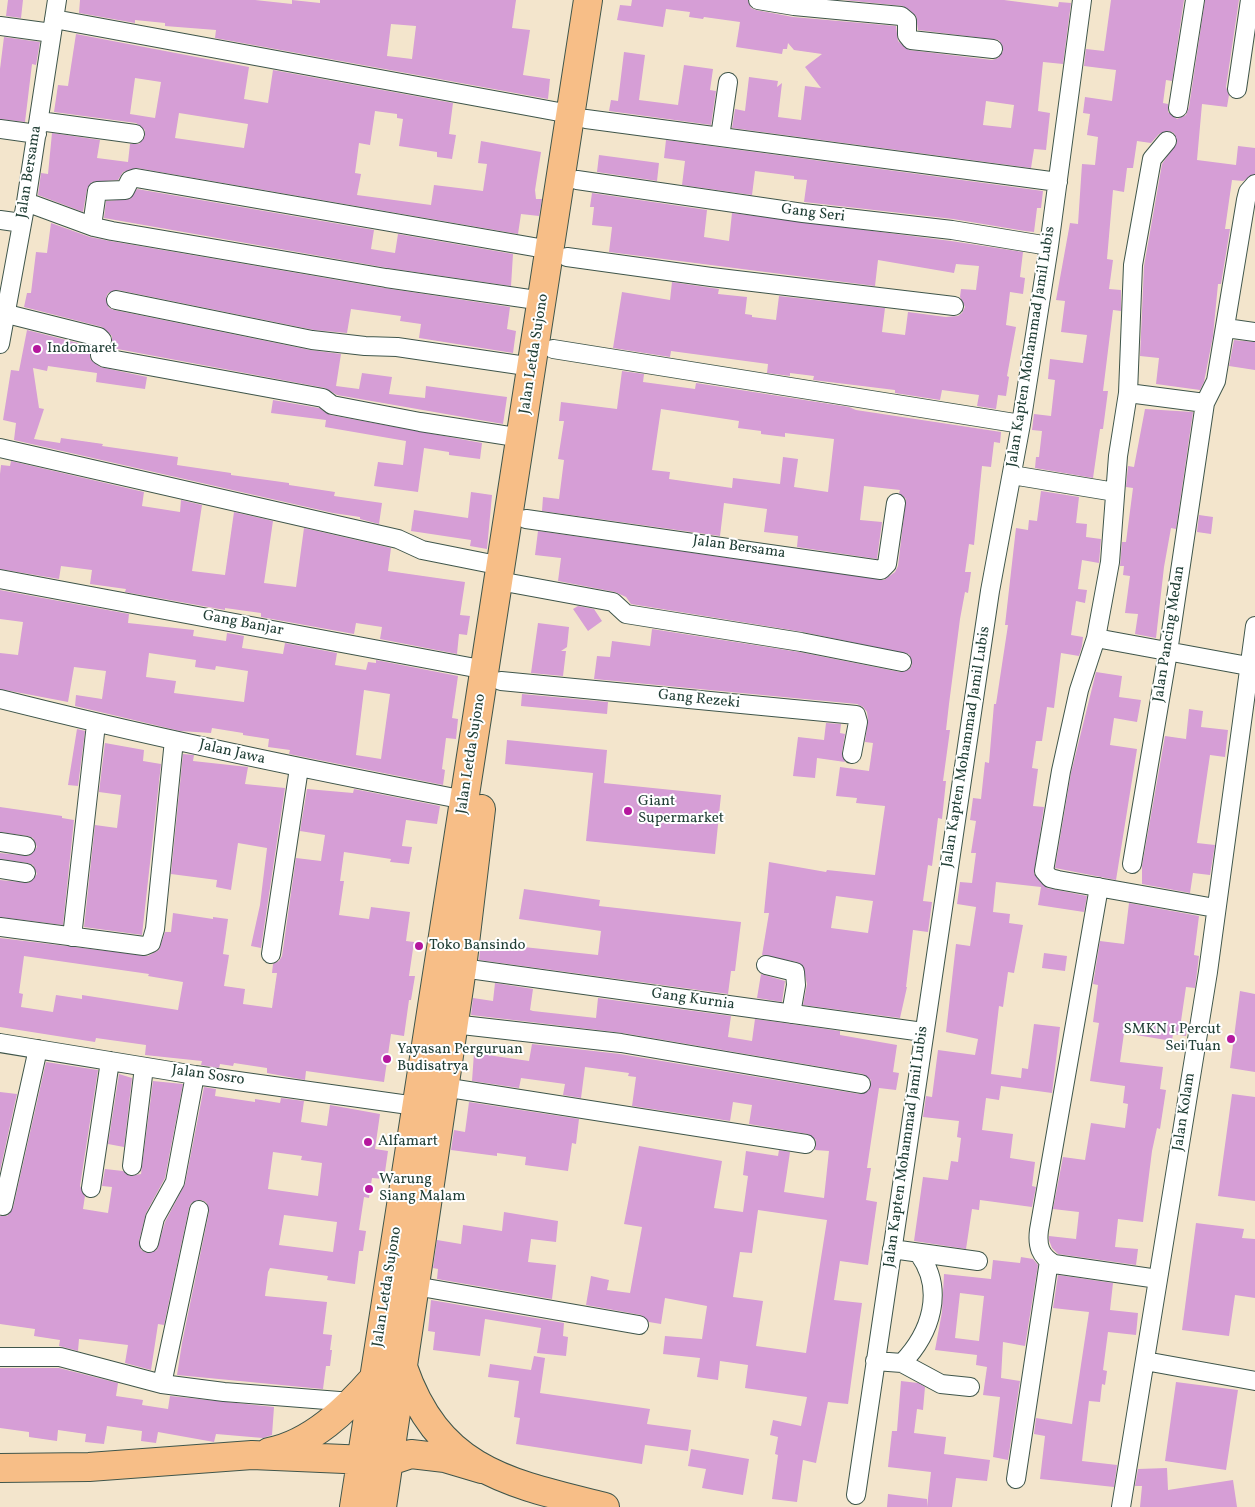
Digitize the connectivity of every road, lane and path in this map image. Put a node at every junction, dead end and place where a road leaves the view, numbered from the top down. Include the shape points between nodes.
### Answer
1 (57, 0) edge
2 (588, 0) edge
3 (606, 0) edge
4 (758, 0) edge
5 (1082, 0) edge
6 (1195, 0) edge
7 (1250, 0) edge
8 (0, 26) edge
9 (53, 26) junction
10 (993, 49) dead end
11 (728, 82) dead end
12 (1237, 89) dead end
13 (1178, 108) dead end
14 (578, 117) junction
15 (38, 128) junction
16 (0, 130) edge
17 (135, 134) dead end
18 (720, 137) junction
19 (1167, 141) dead end
20 (578, 180) junction
21 (1058, 182) junction
22 (1255, 184) edge
23 (26, 202) junction
24 (0, 220) edge
25 (22, 224) junction
26 (92, 226) junction
27 (1049, 246) junction
28 (559, 253) junction
29 (7, 274) edge
30 (116, 300) dead end
31 (543, 301) junction
32 (954, 306) dead end
33 (7, 314) junction
34 (1226, 328) junction
35 (1255, 332) edge
36 (0, 344) edge
37 (553, 349) junction
38 (533, 367) junction
39 (1128, 393) junction
40 (1204, 404) junction
41 (1021, 424) junction
42 (522, 438) junction
43 (0, 448) edge
44 (1012, 475) junction
45 (1116, 492) junction
46 (896, 503) dead end
47 (526, 519) junction
48 (506, 577) junction
49 (0, 579) edge
50 (1255, 626) edge
51 (1096, 638) junction
52 (1168, 652) junction
53 (902, 662) dead end
54 (1248, 666) junction
55 (493, 675) junction
56 (0, 699) edge
57 (96, 724) junction
58 (174, 740) junction
59 (852, 754) dead end
60 (299, 768) junction
61 (465, 800) junction
62 (0, 842) edge
63 (26, 846) dead end
64 (1132, 864) dead end
65 (0, 869) edge
66 (26, 873) dead end
67 (1099, 887) junction
68 (460, 898) junction
69 (1215, 908) junction
70 (0, 927) edge
71 (72, 937) junction
72 (271, 954) dead end
73 (766, 965) dead end
74 (462, 968) junction
75 (791, 1014) junction
76 (453, 1024) junction
77 (923, 1032) junction
78 (0, 1043) edge
79 (38, 1049) junction
80 (110, 1061) junction
81 (144, 1067) junction
82 (195, 1075) junction
83 (861, 1084) dead end
84 (443, 1087) junction
85 (416, 1106) junction
86 (806, 1144) dead end
87 (132, 1166) dead end
88 (91, 1188) dead end
89 (3, 1206) dead end
90 (198, 1210) dead end
91 (408, 1239) junction
92 (149, 1243) dead end
93 (892, 1248) junction
94 (919, 1254) junction
95 (978, 1261) dead end
96 (1049, 1261) junction
97 (1158, 1278) junction
98 (415, 1286) junction
99 (639, 1325) dead end
100 (0, 1357) edge
101 (876, 1361) junction
102 (1144, 1361) junction
103 (902, 1363) junction
104 (403, 1366) junction
105 (374, 1378) junction
106 (1255, 1381) edge
107 (162, 1384) junction
108 (970, 1387) dead end
109 (352, 1402) junction
110 (252, 1455) junction
111 (362, 1460) junction
112 (390, 1462) junction
113 (0, 1468) edge
114 (482, 1469) junction
115 (1016, 1479) dead end
116 (856, 1495) dead end
117 (354, 1507) edge
118 (382, 1507) edge
119 (605, 1507) edge
120 (1121, 1507) edge

1 - 9 street, Jalan Bersama
2 - 14 highway, Jalan Letda Sujono
3 - 14 highway, Jalan Letda Sujono
4 - 10 street via 901,16 907,21 908,39
5 - 21 street, Jalan Kapten Mohammad Jamil Lubis
6 - 13 street
7 - 12 street
8 - 9 street
9 - 14 street
9 - 15 street, Jalan Bersama
11 - 18 street
14 - 18 street
14 - 20 highway, Jalan Letda Sujono
14 - 28 highway, Jalan Letda Sujono
15 - 16 street
15 - 17 street
15 - 23 street, Jalan Bersama
18 - 21 street
19 - 39 street via 1152,159 1133,266
20 - 27 street, Gang Seri
20 - 28 highway, Jalan Letda Sujono
21 - 27 street, Jalan Kapten Mohammad Jamil Lubis
22 - 34 street, Jalan Pancing Medan via 1246,200
23 - 25 street, Jalan Bersama
23 - 26 street
24 - 25 street
25 - 29 street, Jalan Bersama
26 - 28 street via 97,191 125,190 130,180 136,178
26 - 31 street via 376,276
27 - 41 street, Jalan Kapten Mohammad Jamil Lubis
28 - 31 highway, Jalan Letda Sujono
28 - 32 street via 711,277
28 - 37 highway, Jalan Letda Sujono
29 - 33 street, Jalan Bersama
30 - 38 street via 312,340 397,347
31 - 38 highway, Jalan Letda Sujono
33 - 36 street, Jalan Bersama
33 - 42 street via 99,337 102,340 100,355 105,358 323,398 332,405 420,422
34 - 35 street
34 - 40 street, Jalan Pancing Medan via 1216,380
37 - 41 street
37 - 47 highway, Jalan Letda Sujono
38 - 42 highway, Jalan Letda Sujono
39 - 40 street
39 - 45 street
40 - 52 street, Jalan Pancing Medan
41 - 44 street, Jalan Kapten Mohammad Jamil Lubis
42 - 48 highway, Jalan Letda Sujono
43 - 48 street via 398,539
44 - 45 street
44 - 77 street, Jalan Kapten Mohammad Jamil Lubis via 990,591
45 - 51 street via 1110,562
46 - 47 street, Jalan Bersama via 887,564 881,570
47 - 48 highway, Jalan Letda Sujono
48 - 53 street via 613,602 626,614 792,640
48 - 55 highway, Jalan Letda Sujono
49 - 55 street, Gang Banjar
50 - 54 street, Jalan Kolam
51 - 52 street
51 - 67 street via 1079,690 1044,867 1053,879
52 - 54 street
52 - 64 street, Jalan Pancing Medan
54 - 69 street, Jalan Kolam
55 - 59 street, Gang Rezeki via 856,715 858,722
55 - 61 highway, Jalan Letda Sujono
55 - 68 highway, Jalan Letda Sujono via 484,788
56 - 57 street, Jalan Jawa
57 - 58 street, Jalan Jawa
57 - 71 street
58 - 60 street, Jalan Jawa
58 - 71 street via 155,929 151,942 144,946
60 - 61 street, Jalan Jawa
60 - 72 street
61 - 68 highway, Jalan Letda Sujono
62 - 63 street
65 - 66 street
67 - 69 street
67 - 96 street via 1039,1230 1040,1252
68 - 74 highway, Jalan Letda Sujono
68 - 85 highway, Jalan Letda Sujono
69 - 97 street, Jalan Kolam via 1208,972
70 - 71 street
73 - 75 street via 795,972
74 - 75 street, Gang Kurnia
74 - 76 highway, Jalan Letda Sujono
75 - 77 street, Gang Kurnia
76 - 83 street via 621,1043
76 - 84 highway, Jalan Letda Sujono
77 - 93 street, Jalan Kapten Mohammad Jamil Lubis
78 - 79 street, Jalan Sosro
79 - 80 street, Jalan Sosro
79 - 89 street
80 - 81 street, Jalan Sosro
80 - 88 street
81 - 82 street, Jalan Sosro
81 - 87 street
82 - 85 street, Jalan Sosro
82 - 92 street via 175,1182 155,1218
84 - 86 street
84 - 91 highway, Jalan Letda Sujono
85 - 91 highway, Jalan Letda Sujono
90 - 107 street
91 - 98 highway, Jalan Letda Sujono
91 - 105 highway, Jalan Letda Sujono
93 - 94 street
93 - 101 street, Jalan Kapten Mohammad Jamil Lubis
94 - 95 street
94 - 103 street via 930,1273 932,1304 923,1336
96 - 97 street via 1062,1266
96 - 115 street
97 - 102 street, Jalan Kolam
98 - 99 street
98 - 104 highway, Jalan Letda Sujono
100 - 107 street via 60,1357
101 - 103 street
101 - 116 street, Jalan Kapten Mohammad Jamil Lubis
102 - 106 street
102 - 120 street, Jalan Kolam
103 - 108 street via 941,1384
104 - 112 highway, Jalan Letda Sujono
104 - 114 highway via 412,1392 433,1426 457,1452
105 - 109 highway
105 - 111 highway, Jalan Letda Sujono
107 - 109 street
109 - 110 highway via 299,1440 274,1451
110 - 111 highway
110 - 113 highway via 98,1466
111 - 112 highway
111 - 117 highway, Jalan Letda Sujono
112 - 114 highway via 411,1454 445,1458
112 - 118 highway, Jalan Letda Sujono
114 - 119 highway via 553,1494

